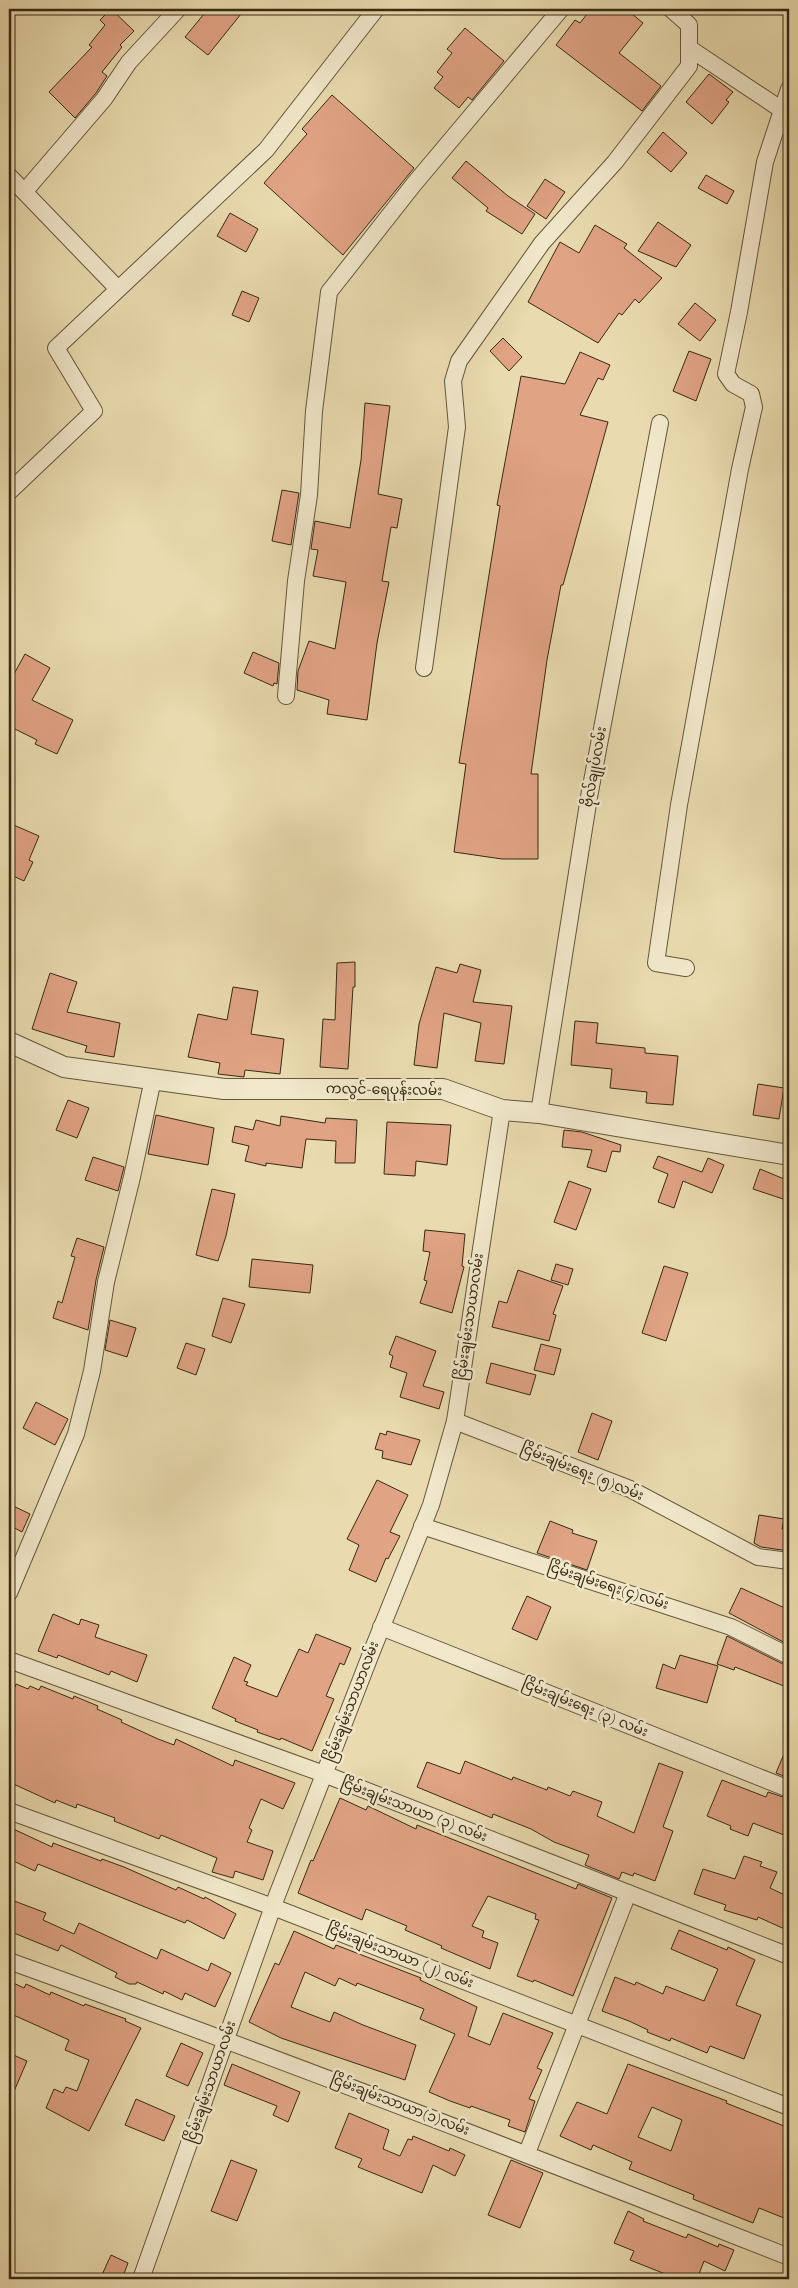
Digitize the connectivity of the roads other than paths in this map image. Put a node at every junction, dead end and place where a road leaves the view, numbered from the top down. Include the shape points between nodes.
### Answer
1 (178, 9) edge
2 (376, 9) edge
3 (561, 9) edge
4 (671, 9) edge
5 (688, 48) junction
6 (789, 90) edge
7 (782, 110) junction
8 (9, 176) edge
9 (25, 191) junction
10 (118, 289) junction
11 (660, 423) dead end
12 (9, 492) edge
13 (424, 668) dead end
14 (286, 696) dead end
15 (686, 968) dead end
16 (9, 1042) edge
17 (153, 1079) junction
18 (502, 1110) junction
19 (539, 1113) junction
20 (789, 1155) edge
21 (455, 1422) junction
22 (422, 1526) junction
23 (789, 1561) edge
24 (9, 1593) edge
25 (381, 1627) junction
26 (789, 1656) edge
27 (9, 1660) edge
28 (324, 1774) junction
29 (789, 1789) edge
30 (9, 1810) edge
31 (628, 1893) junction
32 (274, 1907) junction
33 (789, 1956) edge
34 (9, 1961) edge
35 (577, 2026) junction
36 (226, 2038) junction
37 (789, 2108) edge
38 (527, 2154) junction
39 (789, 2257) edge
40 (141, 2279) edge

1 - 9 street via 129,62 104,100
2 - 10 street via 266,150
3 - 14 street via 414,184 329,292
4 - 5 street via 689,25
5 - 7 street
5 - 13 street via 689,66 615,162 542,243 459,360 454,381 457,427
6 - 7 street
7 - 15 street via 765,162 726,374 733,384 750,394 754,407 678,805 656,963
8 - 9 street
9 - 10 street
10 - 12 street via 56,348 94,411
11 - 19 street, ဗိုလ်ချုပ်လမ်း via 589,797
16 - 17 street, ကလွင်-ရေပုန်းလမ်း via 64,1067
17 - 18 street, ကလွင်-ရေပုန်းလမ်း via 224,1089 443,1089
17 - 24 street via 106,1282 92,1371 76,1434
18 - 19 street, ကလွင်-ရေပုန်းလမ်း
18 - 21 street, ငြိမ်းချမ်းသာယာလမ်း
19 - 20 street, ကလွင်-ရေပုန်းလမ်း
21 - 22 street, ငြိမ်းချမ်းသာယာလမ်း
21 - 23 street, ငြိမ်းချမ်းရေး (၅)လမ်း via 630,1489 758,1557
22 - 25 street, ငြိမ်းချမ်းသာယာလမ်း
22 - 26 street, ငြိမ်းချမ်းရေး(၄)လမ်း via 731,1627
25 - 28 street, ငြိမ်းချမ်းသာယာလမ်း
25 - 29 street, ငြိမ်းချမ်းရေး (၃) လမ်း
27 - 28 street, ငြိမ်းချမ်းသာယာ (၃) လမ်း
28 - 31 street, ငြိမ်းချမ်းသာယာ (၃) လမ်း
28 - 32 street, ငြိမ်းချမ်းသာယာလမ်း
30 - 32 street, ငြိမ်းချမ်းသာယာ (၂) လမ်း
31 - 33 street, ငြိမ်းချမ်းသာယာ (၃) လမ်း
31 - 35 street
32 - 35 street, ငြိမ်းချမ်းသာယာ (၂) လမ်း
32 - 36 street, ငြိမ်းချမ်းသာယာလမ်း
34 - 36 street, ငြိမ်းချမ်းသာယာ(၁)လမ်း
35 - 37 street, ငြိမ်းချမ်းသာယာ (၂) လမ်း
35 - 38 street
36 - 38 street, ငြိမ်းချမ်းသာယာ(၁)လမ်း
36 - 40 street, ငြိမ်းချမ်းသာယာလမ်း
38 - 39 street, ငြိမ်းချမ်းသာယာ(၁)လမ်း

